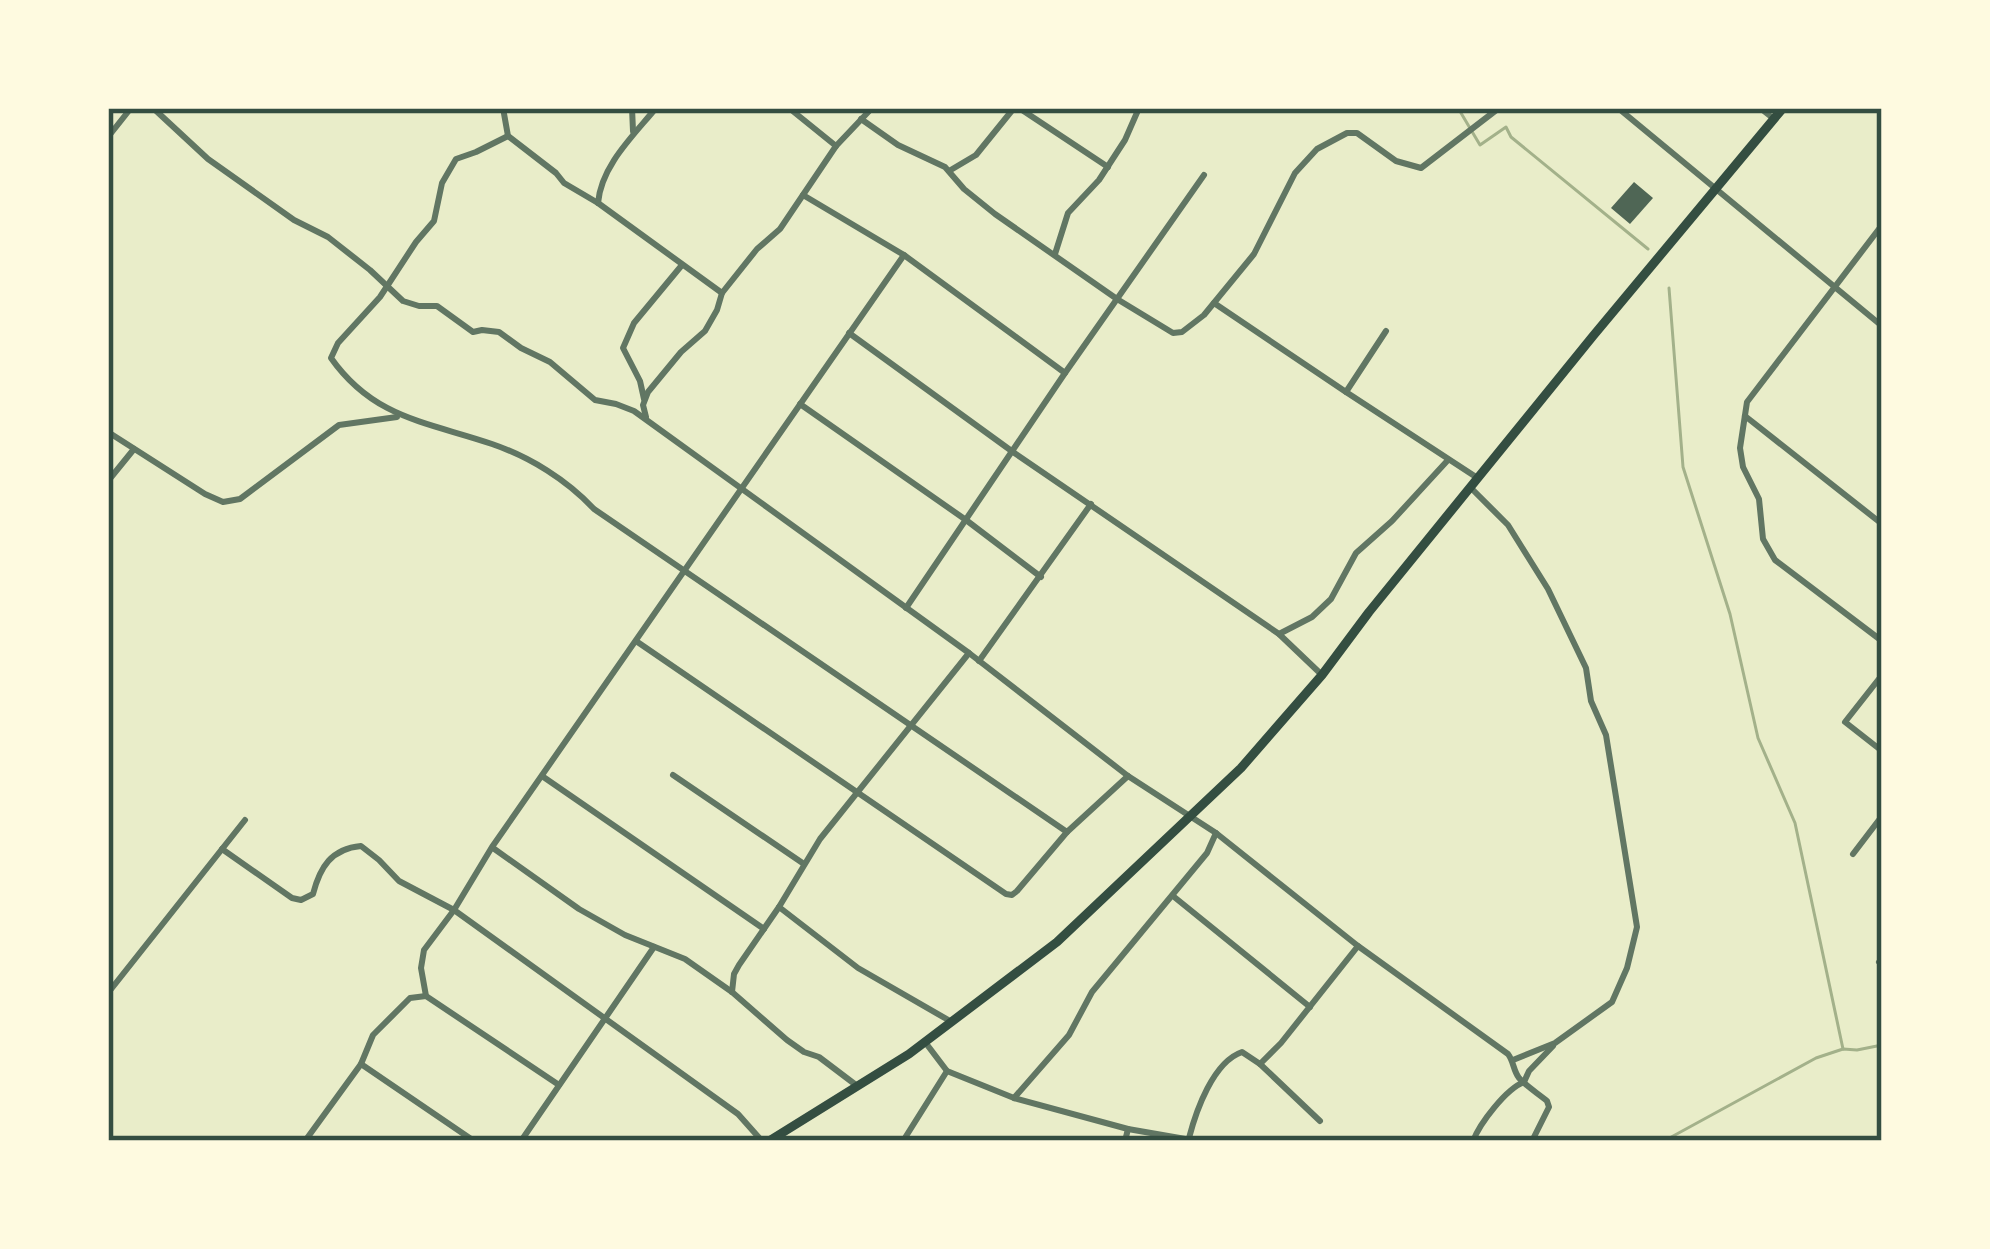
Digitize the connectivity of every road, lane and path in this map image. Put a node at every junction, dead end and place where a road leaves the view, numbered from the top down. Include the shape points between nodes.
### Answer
1 (131, 108) edge
2 (153, 108) edge
3 (502, 108) edge
4 (632, 108) edge
5 (656, 108) edge
6 (789, 108) edge
7 (872, 108) edge
8 (1016, 108) edge
9 (1139, 108) edge
10 (1499, 108) edge
11 (1618, 108) edge
12 (1760, 108) edge
13 (1783, 108) edge
14 (861, 119) junction
15 (1774, 119) junction
16 (633, 135) junction
17 (508, 136) junction
18 (108, 137) edge
19 (836, 146) junction
20 (1108, 167) junction
21 (949, 171) junction
22 (1204, 176) dead end
23 (1715, 190) junction
24 (803, 195) junction
25 (598, 203) junction
26 (1882, 225) edge
27 (1055, 254) junction
28 (904, 256) junction
29 (682, 264) junction
30 (387, 286) junction
31 (1835, 288) junction
32 (722, 293) junction
33 (1117, 298) junction
34 (1214, 303) junction
35 (1882, 326) edge
36 (1386, 332) dead end
37 (849, 333) junction
38 (1065, 373) junction
39 (1346, 392) junction
40 (644, 399) junction
41 (800, 404) junction
42 (400, 416) junction
43 (1745, 416) junction
44 (652, 424) junction
45 (108, 432) edge
46 (134, 448) junction
47 (1013, 452) junction
48 (1448, 460) junction
49 (108, 481) edge
50 (1475, 483) junction
51 (741, 490) junction
52 (1091, 504) junction
53 (966, 520) junction
54 (1882, 524) edge
55 (685, 569) junction
56 (1041, 577) junction
57 (907, 608) junction
58 (1279, 634) junction
59 (1882, 640) edge
60 (636, 641) junction
61 (969, 653) junction
62 (979, 661) junction
63 (1882, 674) edge
64 (1322, 675) junction
65 (911, 724) junction
66 (1882, 751) edge
67 (673, 775) dead end
68 (542, 776) junction
69 (1129, 776) junction
70 (857, 790) junction
71 (1882, 816) edge
72 (1190, 818) junction
73 (245, 820) dead end
74 (1067, 832) junction
75 (1216, 833) junction
76 (492, 847) junction
77 (222, 849) junction
78 (1853, 854) dead end
79 (804, 865) junction
80 (1172, 895) junction
81 (779, 907) junction
82 (454, 910) junction
83 (764, 929) junction
84 (1358, 946) junction
85 (654, 947) junction
86 (732, 992) junction
87 (108, 993) edge
88 (426, 995) junction
89 (1310, 1007) junction
90 (604, 1018) junction
91 (952, 1022) junction
92 (925, 1042) junction
93 (1555, 1043) junction
94 (1513, 1060) junction
95 (361, 1064) junction
96 (1260, 1064) junction
97 (947, 1071) junction
98 (1524, 1082) junction
99 (559, 1085) junction
100 (859, 1087) junction
101 (1014, 1098) junction
102 (1320, 1121) dead end
103 (1128, 1129) junction
104 (1193, 1140) edge
105 (306, 1141) edge
106 (474, 1141) edge
107 (521, 1141) edge
108 (766, 1141) edge
109 (903, 1141) edge
110 (1126, 1141) edge
111 (1472, 1141) edge
112 (1532, 1141) edge

1 - 18 street
2 - 30 street via 208,159
3 - 17 street
4 - 16 street
5 - 16 street
6 - 19 street
7 - 14 street
8 - 20 street
8 - 21 street via 976,155
9 - 20 street
10 - 34 street via 1421,168 1357,134 1317,149 1295,173 1254,254
11 - 23 street
12 - 15 street
13 - 15 main road
14 - 19 street
14 - 21 street
15 - 23 main road
16 - 25 street
17 - 25 street
17 - 30 street via 456,159 434,221
19 - 24 street
20 - 27 street via 1068,213
21 - 27 street
22 - 33 street
23 - 31 street
23 - 50 main road
24 - 28 street
24 - 32 street
25 - 29 street
26 - 31 street
27 - 33 street
28 - 37 street
28 - 38 street
29 - 32 street
29 - 40 street via 623,348
30 - 42 street via 331,358
30 - 44 street via 403,301 437,306 472,332 499,332 595,400 625,406
31 - 35 street
31 - 43 street
32 - 40 street via 705,331
33 - 34 street via 1173,333
33 - 38 street
34 - 39 street
36 - 39 street
37 - 41 street
37 - 47 street
38 - 47 street
39 - 48 street
40 - 44 street
41 - 51 street
41 - 53 street
42 - 46 street via 339,425 240,499 223,502
42 - 55 street via 497,445 544,469
43 - 54 street
43 - 59 street via 1743,467 1768,549
44 - 51 street
45 - 46 street
46 - 49 street
47 - 52 street
47 - 53 street
48 - 50 street
48 - 58 street via 1356,554 1331,599
50 - 64 main road
50 - 93 street via 1548,589 1586,668 1624,835 1637,927 1627,968 1612,1002
51 - 55 street
51 - 57 street
52 - 56 street
52 - 58 street
53 - 56 street
53 - 57 street
55 - 60 street
55 - 65 street
56 - 62 street
57 - 61 street
58 - 64 street
60 - 68 street
60 - 70 street
61 - 62 street
61 - 65 street
62 - 69 street
63 - 66 street via 1845,722
64 - 72 main road
65 - 70 street
65 - 74 street
67 - 79 street
68 - 76 street
68 - 83 street
69 - 72 street
69 - 74 street
70 - 74 street via 1006,894
70 - 79 street
71 - 78 street
72 - 75 street
72 - 91 main road via 1057,942
73 - 77 street
75 - 80 street
75 - 84 street
76 - 82 street
76 - 85 street via 579,909
77 - 82 street via 301,900 314,894 326,862 361,846 399,881
77 - 87 street
79 - 81 street
80 - 89 street
80 - 101 street
81 - 83 street
81 - 91 street via 858,968
82 - 88 street via 424,950
82 - 90 street
83 - 86 street via 734,974
84 - 89 street
84 - 94 street
85 - 86 street
85 - 90 street
86 - 100 street
88 - 95 street via 410,998 373,1035
88 - 99 street
89 - 96 street
90 - 99 street
90 - 108 street
91 - 92 main road
92 - 97 street
92 - 100 main road
93 - 94 street
93 - 98 street
94 - 98 street
95 - 105 street
95 - 106 street
96 - 102 street
96 - 104 street via 1242,1052 1232,1056 1196,1111
97 - 101 street
97 - 109 street
98 - 111 street
98 - 112 street via 1549,1107
99 - 107 street
100 - 108 main road
101 - 103 street
103 - 104 street
103 - 110 street

